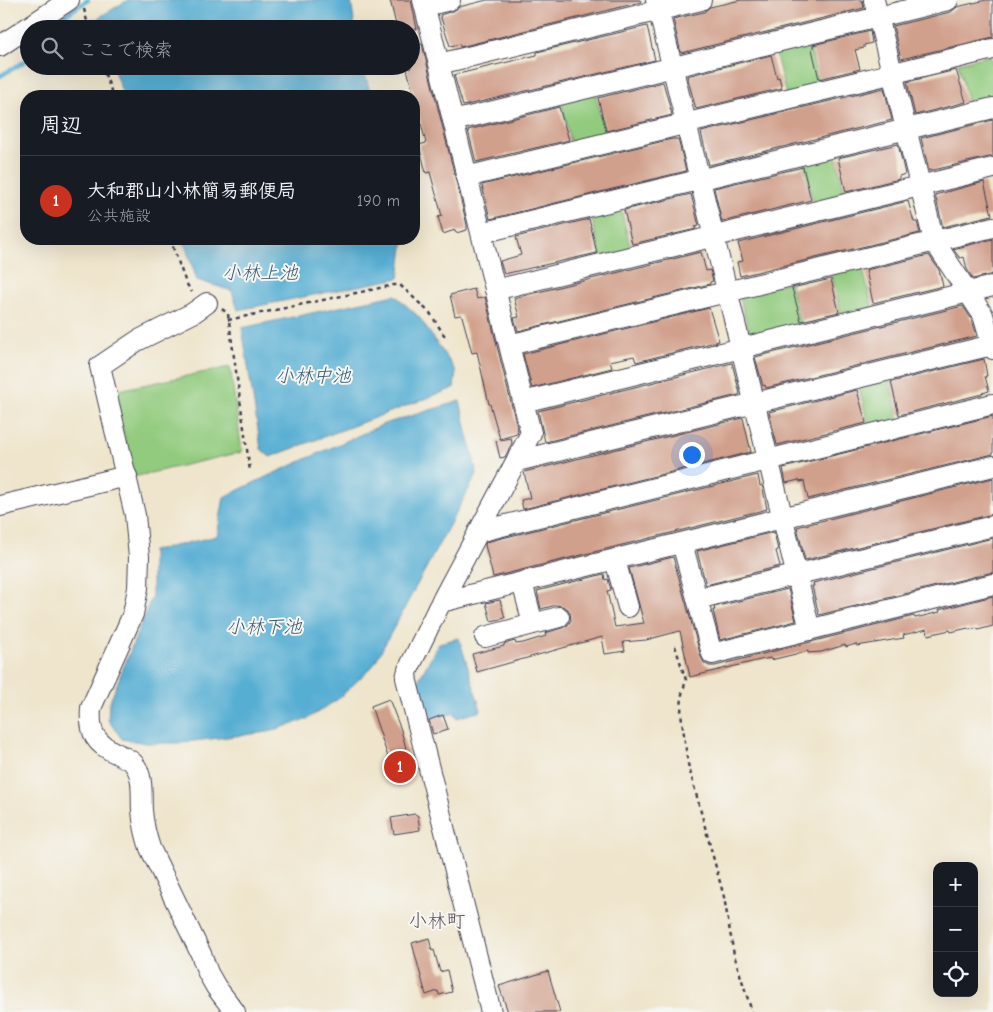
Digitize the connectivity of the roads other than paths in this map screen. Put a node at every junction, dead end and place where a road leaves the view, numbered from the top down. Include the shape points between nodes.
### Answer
1 (450, 0) edge
2 (701, 0) edge
3 (948, 0) edge
4 (424, 3) edge
5 (77, 4) edge
6 (657, 5) edge
7 (876, 9) edge
8 (48, 20) edge
9 (20, 35) edge
10 (0, 46) edge
11 (993, 50) edge
12 (439, 64) junction
13 (672, 67) junction
14 (892, 74) junction
15 (993, 108) edge
16 (453, 121) junction
17 (686, 124) junction
18 (906, 130) junction
19 (993, 168) edge
20 (466, 177) junction
21 (700, 180) junction
22 (920, 186) junction
23 (993, 227) edge
24 (481, 233) junction
25 (714, 236) junction
26 (934, 241) junction
27 (993, 286) edge
28 (495, 290) junction
29 (727, 292) junction
30 (968, 292) junction
31 (207, 303) road end
32 (509, 345) junction
33 (992, 347) edge
34 (741, 348) junction
35 (523, 402) junction
36 (755, 403) junction
37 (993, 404) edge
38 (768, 460) junction
39 (516, 461) junction
40 (993, 466) edge
41 (127, 476) junction
42 (0, 506) edge
43 (783, 518) junction
44 (993, 526) edge
45 (478, 532) junction
46 (682, 543) junction
47 (615, 560) junction
48 (796, 574) junction
49 (522, 582) junction
50 (993, 584) edge
51 (697, 599) junction
52 (441, 602) junction
53 (628, 607) dead end
54 (559, 618) dead end
55 (529, 629) junction
56 (810, 630) junction
57 (485, 637) dead end
58 (235, 1012) edge
59 (491, 1012) edge

1 - 4 street
2 - 6 street
3 - 7 street
4 - 12 street
5 - 8 street
6 - 12 street
6 - 13 street
7 - 13 street
7 - 14 street
9 - 10 street
11 - 14 street
12 - 16 street
13 - 16 street
13 - 17 street
14 - 17 street
14 - 18 street
15 - 18 street
16 - 20 street
17 - 20 street
17 - 21 street
18 - 21 street
18 - 22 street
19 - 22 street
20 - 24 street
21 - 24 street
21 - 25 street
22 - 25 street
22 - 26 street
23 - 26 street
24 - 28 street
25 - 28 street
25 - 29 street
26 - 29 street
26 - 30 street
27 - 30 street
28 - 32 street
29 - 32 street
29 - 34 street
30 - 33 street via 983,315
30 - 34 street
31 - 41 street via 137,341 100,366
32 - 35 street
33 - 36 street
34 - 35 street
34 - 36 street
35 - 39 street via 531,433
36 - 38 street
36 - 39 street
37 - 38 street
38 - 43 street
38 - 45 street
39 - 45 street
40 - 43 street
41 - 42 street
41 - 58 street via 135,515 138,588 133,614 91,708 92,732 104,748 135,764 150,848 208,973
43 - 46 street
43 - 48 street
44 - 48 street
45 - 52 street
46 - 47 street
46 - 51 street
47 - 49 street
47 - 53 street
48 - 51 street
48 - 56 street
49 - 52 street
49 - 55 street
50 - 56 street
51 - 56 street via 712,654
52 - 59 street via 408,670 406,685
54 - 55 street
55 - 57 street

